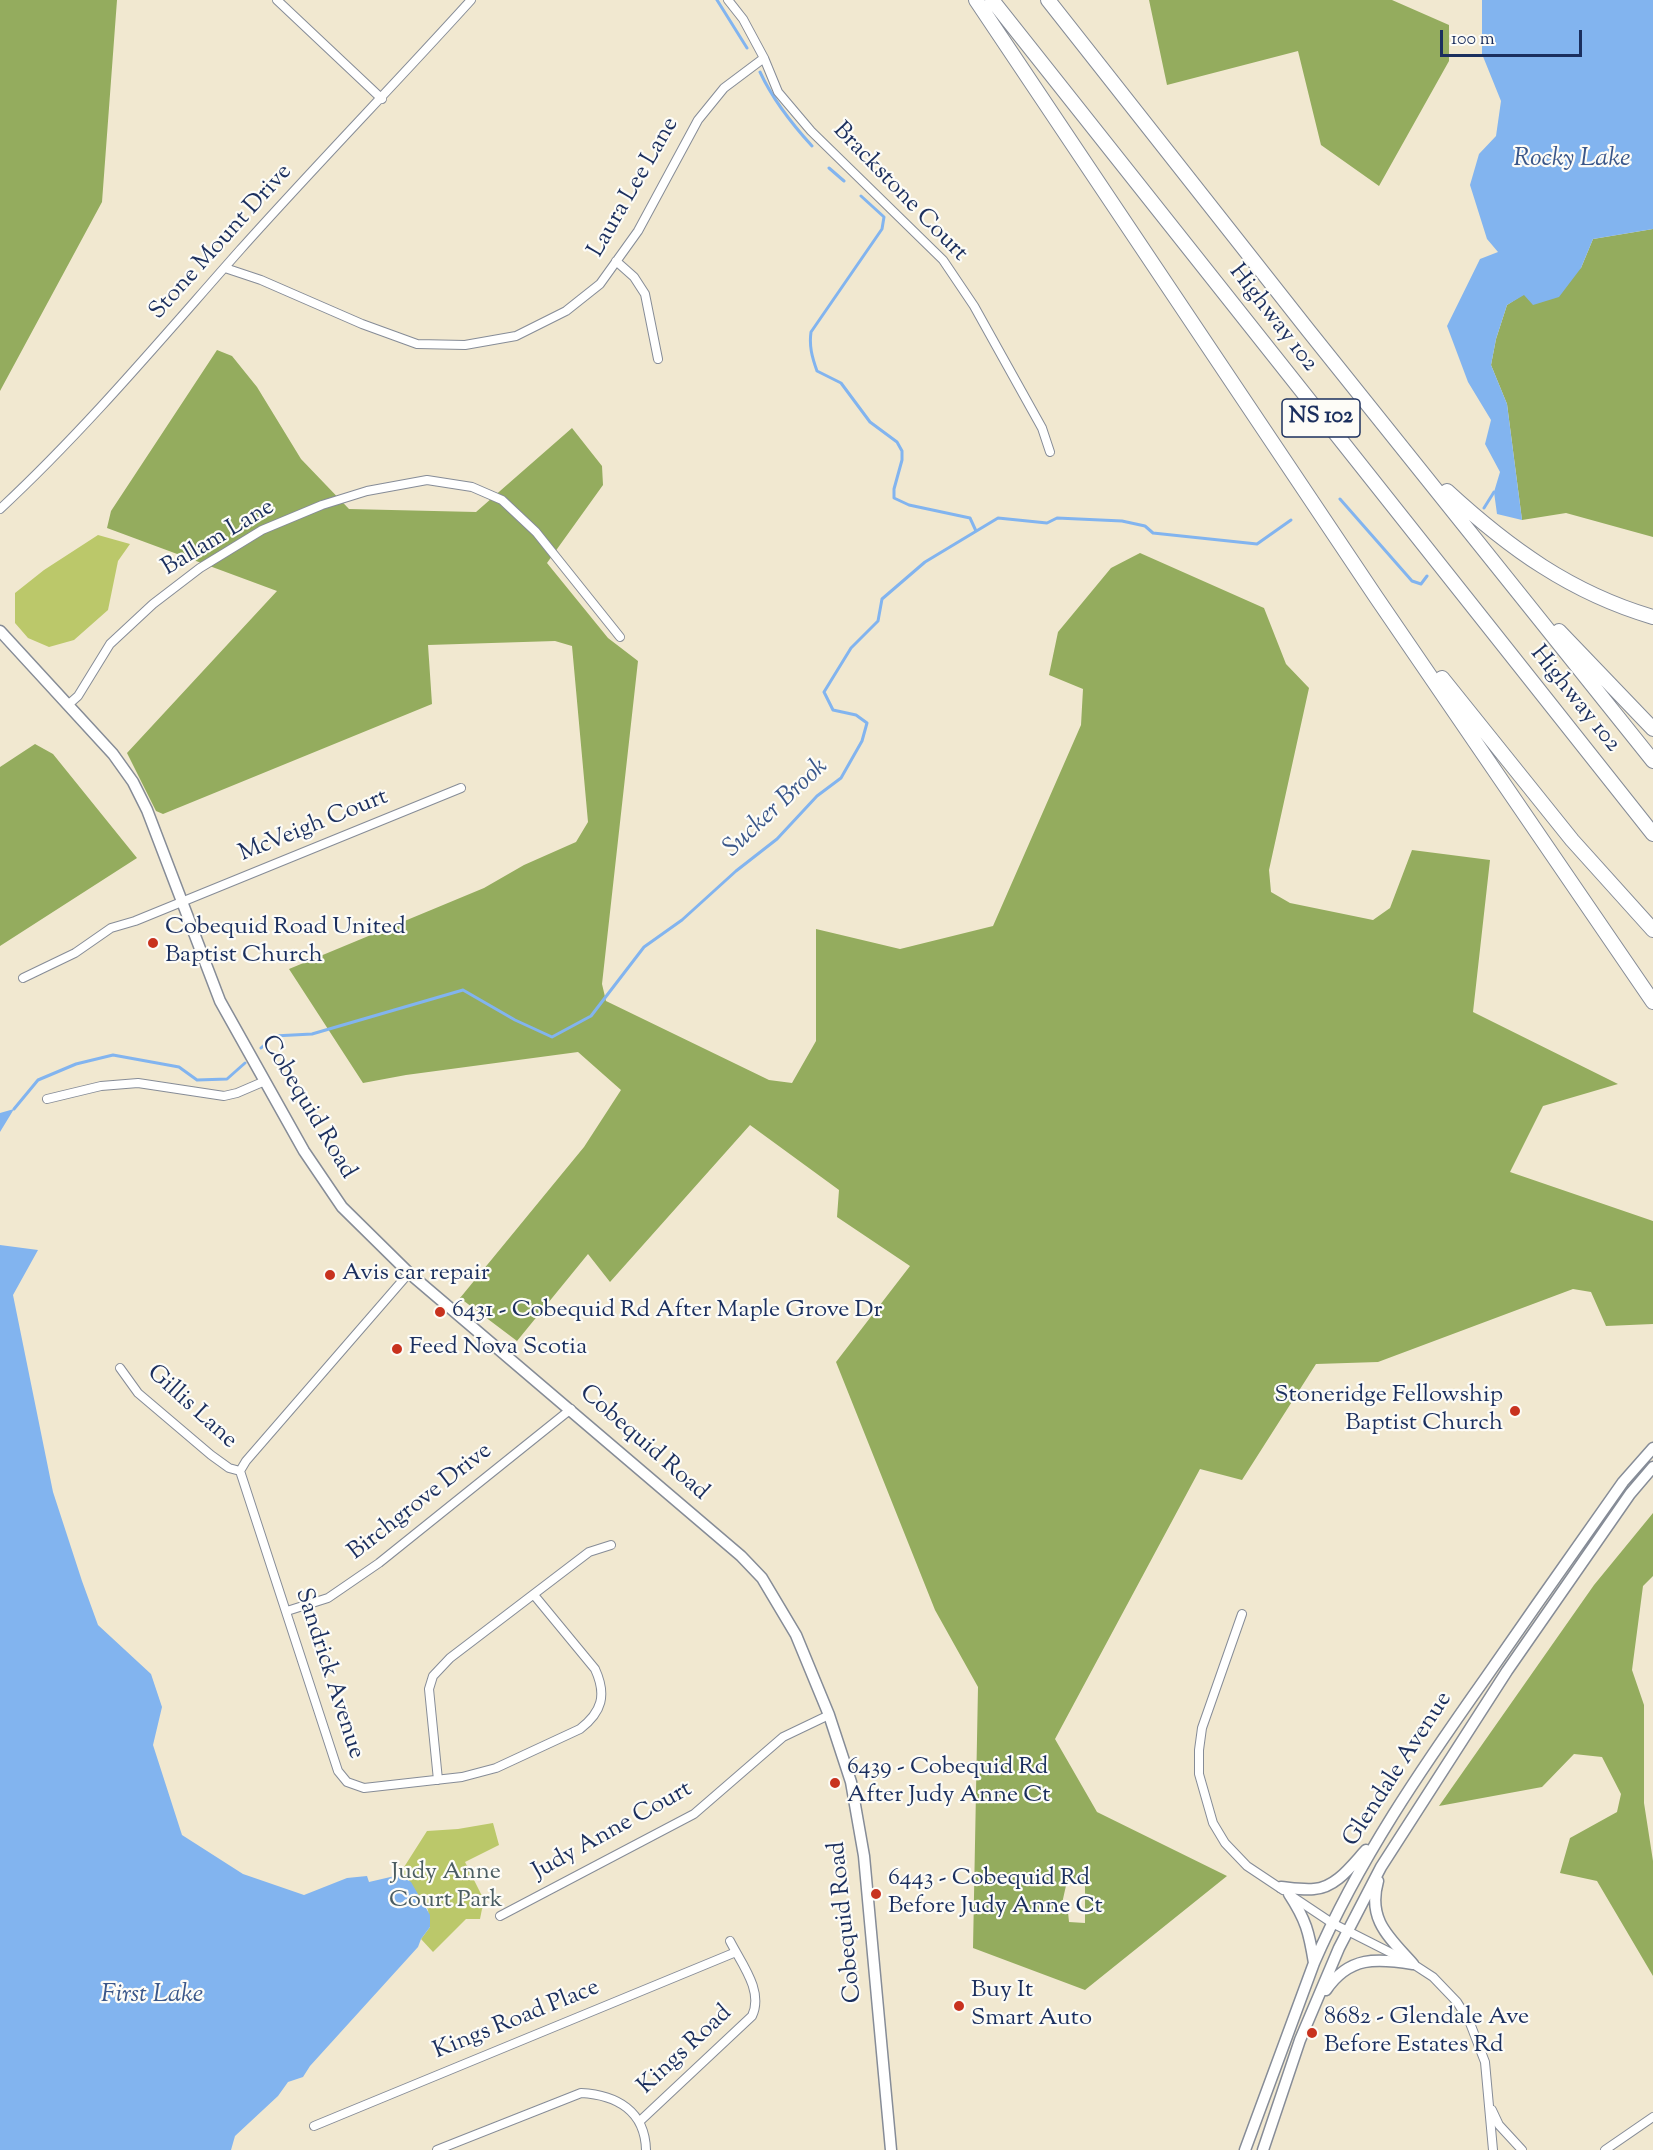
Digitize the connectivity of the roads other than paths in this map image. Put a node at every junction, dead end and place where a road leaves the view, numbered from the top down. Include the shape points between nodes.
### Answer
1 (277, 0) edge
2 (471, 0) edge
3 (728, 0) edge
4 (976, 0) edge
5 (992, 0) edge
6 (1048, 0) edge
7 (764, 58) junction
8 (381, 99) junction
9 (616, 261) junction
10 (225, 267) junction
11 (658, 359) dead end
12 (1050, 452) dead end
13 (1415, 462) junction
14 (0, 509) edge
15 (1498, 567) junction
16 (1376, 597) junction
17 (1653, 617) edge
18 (0, 631) edge
19 (620, 637) dead end
20 (69, 704) junction
21 (1653, 729) edge
22 (1653, 760) edge
23 (461, 788) dead end
24 (1653, 834) edge
25 (182, 902) junction
26 (1653, 930) edge
27 (23, 978) dead end
28 (1653, 1002) edge
29 (265, 1081) junction
30 (47, 1099) dead end
31 (409, 1273) junction
32 (120, 1368) dead end
33 (571, 1409) junction
34 (1653, 1448) edge
35 (1653, 1467) edge
36 (240, 1471) junction
37 (611, 1545) dead end
38 (534, 1594) junction
39 (287, 1611) junction
40 (1242, 1614) dead end
41 (829, 1715) junction
42 (438, 1780) junction
43 (1377, 1839) junction
44 (1381, 1867) junction
45 (1285, 1890) junction
46 (500, 1916) dead end
47 (1332, 1923) junction
48 (1348, 1931) junction
49 (730, 1941) dead end
50 (736, 1952) junction
51 (1314, 1964) junction
52 (1413, 1964) junction
53 (1316, 2004) junction
54 (1489, 2101) junction
55 (1653, 2116) edge
56 (640, 2121) junction
57 (314, 2126) dead end
58 (437, 2150) edge
59 (646, 2150) edge
60 (891, 2150) edge
61 (1245, 2150) edge
62 (1263, 2150) edge
63 (1493, 2150) edge
64 (1522, 2150) edge
65 (1605, 2150) edge

1 - 8 street
2 - 8 street, Stone Mount Drive
3 - 7 street, Brackstone Court
4 - 16 highway
5 - 24 highway, Highway 102 / NS 102
6 - 13 highway, Highway 102 / NS 102
7 - 9 street, Laura Lee Lane via 724,88 698,120 638,231
7 - 12 street, Brackstone Court via 778,92 811,131 943,260 974,306 1042,428
8 - 10 street, Stone Mount Drive
9 - 10 street, Laura Lee Lane via 600,284 566,311 516,336 465,345 417,344
9 - 11 street via 645,294
10 - 14 street, Stone Mount Drive via 108,399
13 - 15 highway, Highway 102 / NS 102
13 - 17 highway via 1532,562 1586,591
15 - 21 highway
15 - 22 highway, Highway 102 / NS 102
16 - 26 highway via 1572,840
16 - 28 highway
18 - 20 main road, Cobequid Road
19 - 20 street, Ballam Lane via 536,532 502,500 472,487 427,480 367,491 322,505 262,530 200,568 110,644
20 - 25 main road, Cobequid Road via 133,782
23 - 25 street, McVeigh Court
25 - 27 street, McVeigh Court via 119,924 75,953
25 - 29 main road, Cobequid Road via 220,1001
29 - 30 street via 224,1096 138,1083 101,1086
29 - 31 main road, Cobequid Road via 304,1151 342,1207
31 - 33 main road, Cobequid Road
31 - 36 street
32 - 36 street, Gillis Lane via 138,1394 211,1455
33 - 39 street, Birchgrove Drive via 379,1563 328,1598
33 - 41 main road, Cobequid Road via 762,1578 796,1635
34 - 43 main road, Glendale Avenue via 1623,1482 1425,1763
35 - 44 main road, Glendale Avenue via 1507,1671
36 - 39 street, Sandrick Avenue
37 - 38 street via 589,1552
38 - 42 street via 450,1658 433,1676 429,1689
38 - 42 street, Sandrick Avenue via 595,1669 602,1694 598,1709 580,1730 496,1768
39 - 42 street, Sandrick Avenue via 341,1776 364,1788
40 - 45 street via 1202,1728 1199,1774 1213,1823 1225,1843 1247,1866
41 - 46 street, Judy Anne Court via 783,1737 694,1814
41 - 60 main road, Cobequid Road via 851,1782 864,1856
43 - 45 main road via 1340,1878 1324,1887
43 - 47 main road, Glendale Avenue
44 - 48 main road, Glendale Avenue
44 - 52 main road via 1374,1901 1378,1922
45 - 47 street
45 - 51 main road via 1303,1915
47 - 48 street
47 - 51 main road, Glendale Avenue
48 - 52 street
48 - 53 main road, Glendale Avenue
49 - 50 street, Kings Road
50 - 56 street, Kings Road via 756,1996 756,2009
50 - 57 street, Kings Road Place
51 - 61 main road, Glendale Avenue
52 - 53 main road via 1383,1959 1359,1963 1342,1971
52 - 54 street via 1434,1977 1470,2023 1485,2062
53 - 62 main road, Glendale Avenue
54 - 63 street
54 - 64 street via 1499,2125
55 - 65 street
56 - 58 street via 621,2103 581,2093
56 - 59 street

